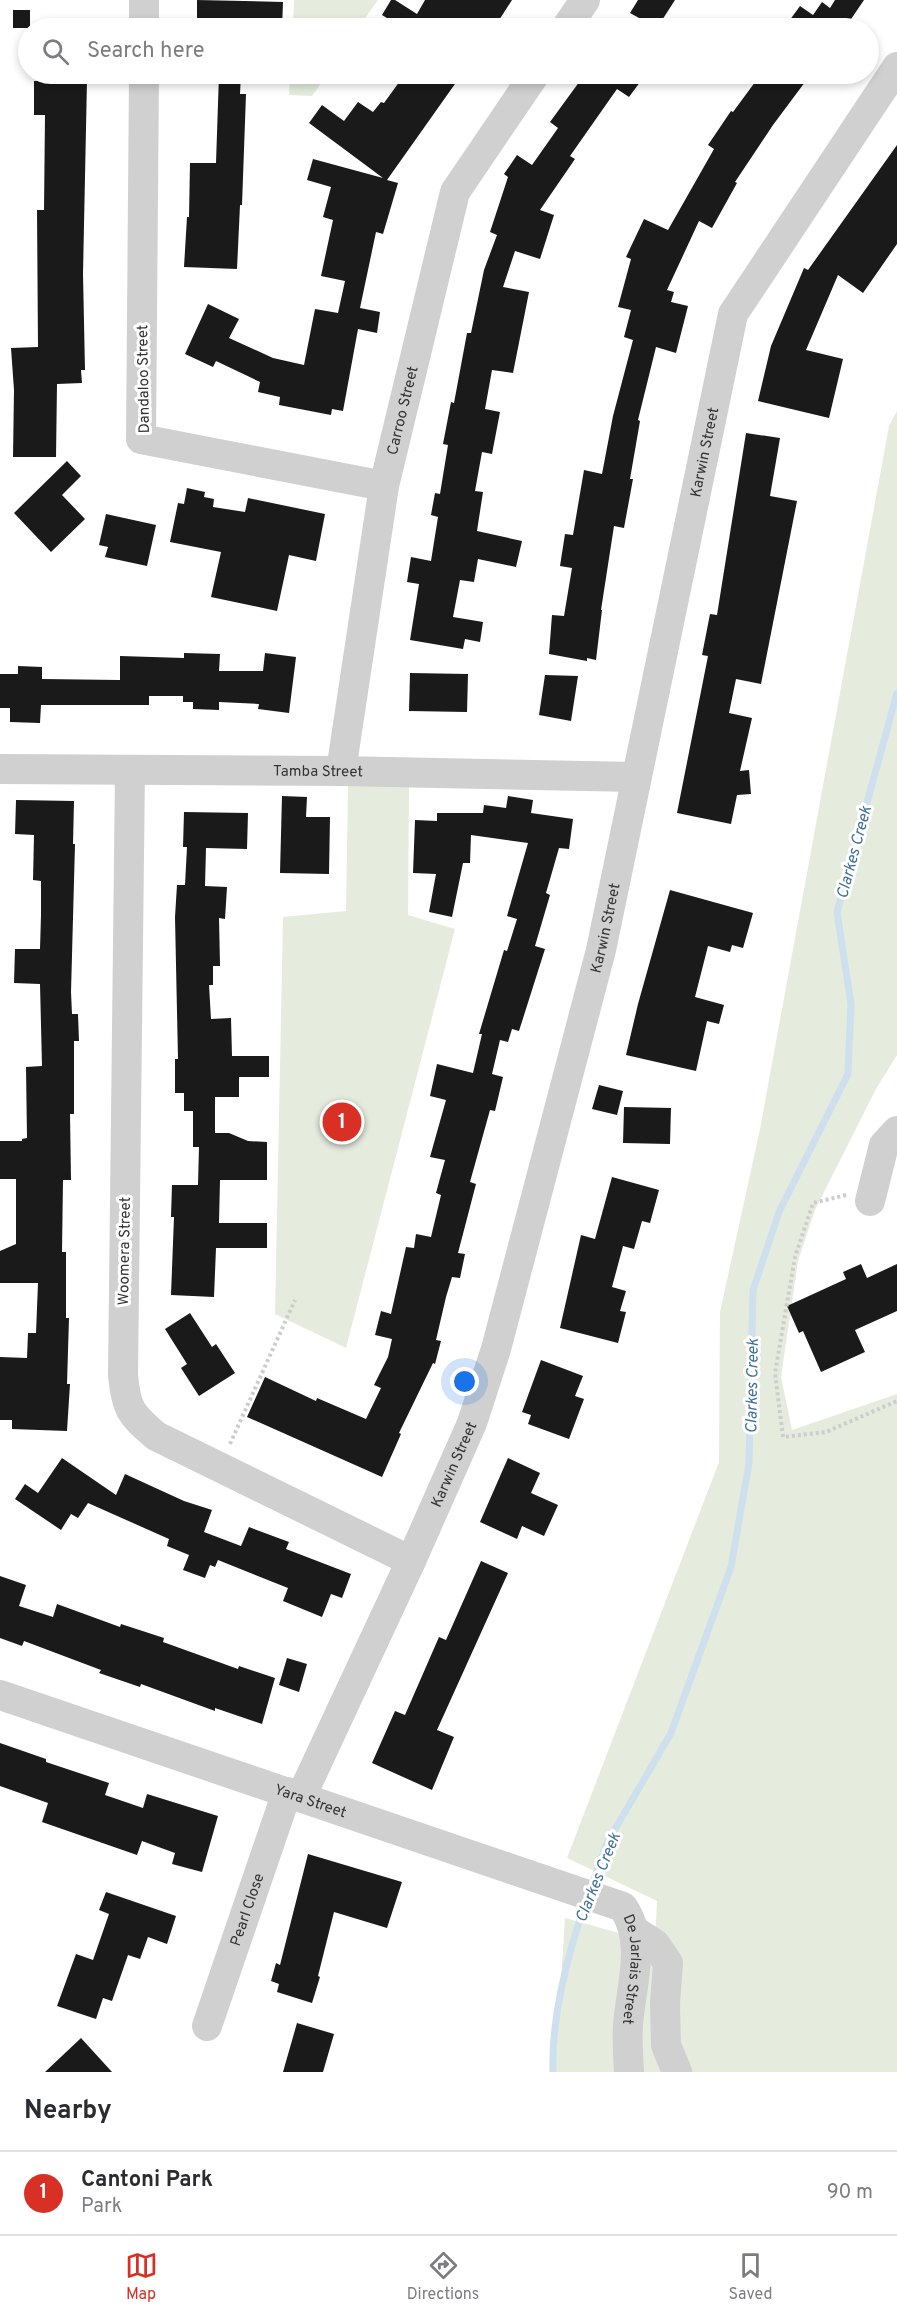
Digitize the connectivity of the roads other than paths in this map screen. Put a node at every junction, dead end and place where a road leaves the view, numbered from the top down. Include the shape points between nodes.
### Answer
1 (144, 0) edge
2 (585, 0) edge
3 (144, 18) edge
4 (573, 18) edge
5 (897, 67) edge
6 (144, 84) edge
7 (528, 84) edge
8 (384, 486) junction
9 (0, 769) edge
10 (130, 770) junction
11 (341, 771) junction
12 (636, 777) junction
13 (897, 1131) edge
14 (872, 1195) road end
15 (411, 1561) junction
16 (0, 1695) edge
17 (294, 1794) junction
18 (623, 1913) junction
19 (207, 2026) dead end
20 (630, 2072) edge
21 (677, 2072) edge

1 - 3 street
2 - 4 street
5 - 12 street, Karwin Street via 733,314
6 - 8 street, Dandaloo Street via 141,439
7 - 8 street, Carroo Street via 455,192
8 - 11 street, Carroo Street
9 - 10 street, Tamba Street
10 - 11 street, Tamba Street
10 - 15 street, Woomera Street via 125,1400 136,1419 156,1436
11 - 12 street, Tamba Street
12 - 15 street, Karwin Street via 601,950 496,1349 472,1424
13 - 14 street via 884,1145
15 - 17 street, Karwin Street
16 - 17 street, Yara Street
17 - 18 street, Yara Street via 566,1887
17 - 19 street, Pearl Close
18 - 20 street, De Jarlais Street via 637,1948 628,2025
18 - 21 street, Yara Street via 656,1944 668,1963 666,2045

